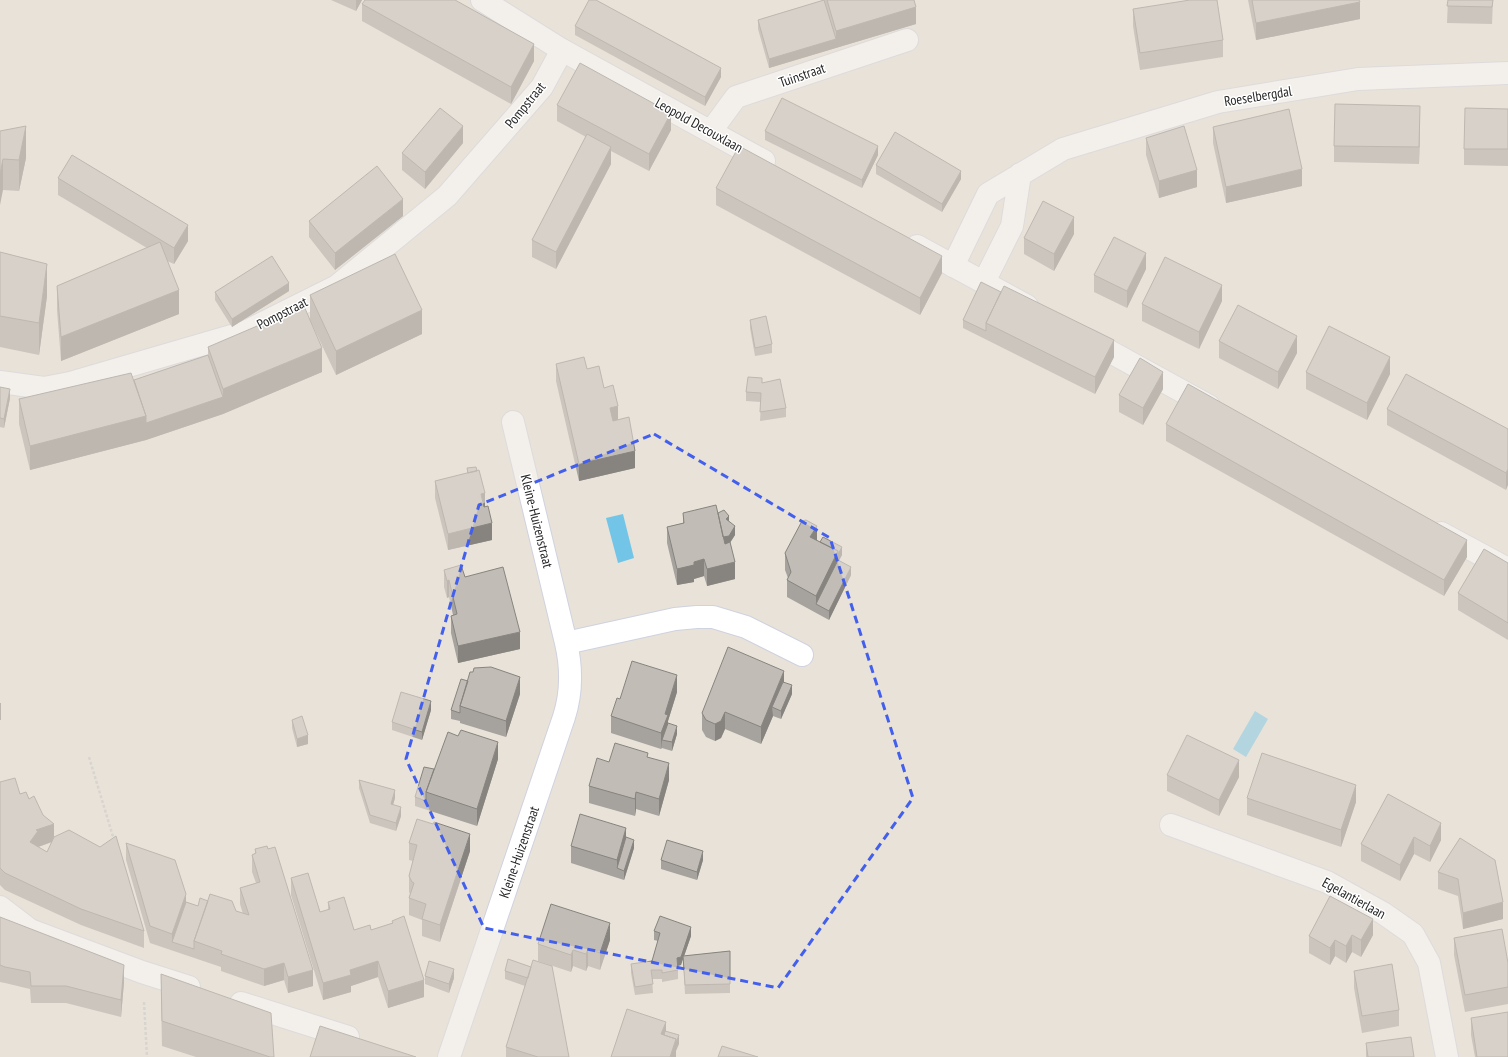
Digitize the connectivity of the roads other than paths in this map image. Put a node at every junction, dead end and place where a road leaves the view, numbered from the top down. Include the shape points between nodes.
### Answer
1 (482, 0) edge
2 (907, 40) dead end
3 (562, 50) junction
4 (1508, 72) edge
5 (711, 132) junction
6 (783, 171) edge
7 (1020, 174) junction
8 (898, 236) edge
9 (953, 266) junction
10 (984, 282) junction
11 (1047, 317) edge
12 (1068, 328) edge
13 (0, 382) edge
14 (1228, 416) edge
15 (513, 422) dead end
16 (1424, 523) edge
17 (1508, 569) edge
18 (566, 643) junction
19 (802, 655) dead end
20 (1171, 825) dead end
21 (0, 907) edge
22 (366, 1042) edge
23 (449, 1057) edge
24 (1446, 1057) edge

1 - 3 street, Leopold Decouxlaan
2 - 5 street, Tuinstraat via 736,97
3 - 5 street, Leopold Decouxlaan
3 - 13 street, Pompstraat via 542,87 447,196 337,286 245,332 70,383 44,388
4 - 7 street, Roeselbergdal via 1358,79 1218,102 1062,149
5 - 6 street, Leopold Decouxlaan
7 - 9 street, Roeselbergdal via 988,194
7 - 10 street via 1012,226
8 - 9 street
9 - 10 street
10 - 11 street
12 - 14 street
15 - 18 street, Kleine-Huizenstraat
16 - 17 street
18 - 19 street via 675,619 708,617 746,627
18 - 23 street, Kleine-Huizenstraat via 571,675 569,701
20 - 24 street, Egelantierlaan via 1327,882 1413,934 1429,963
21 - 22 street via 30,930 142,972

